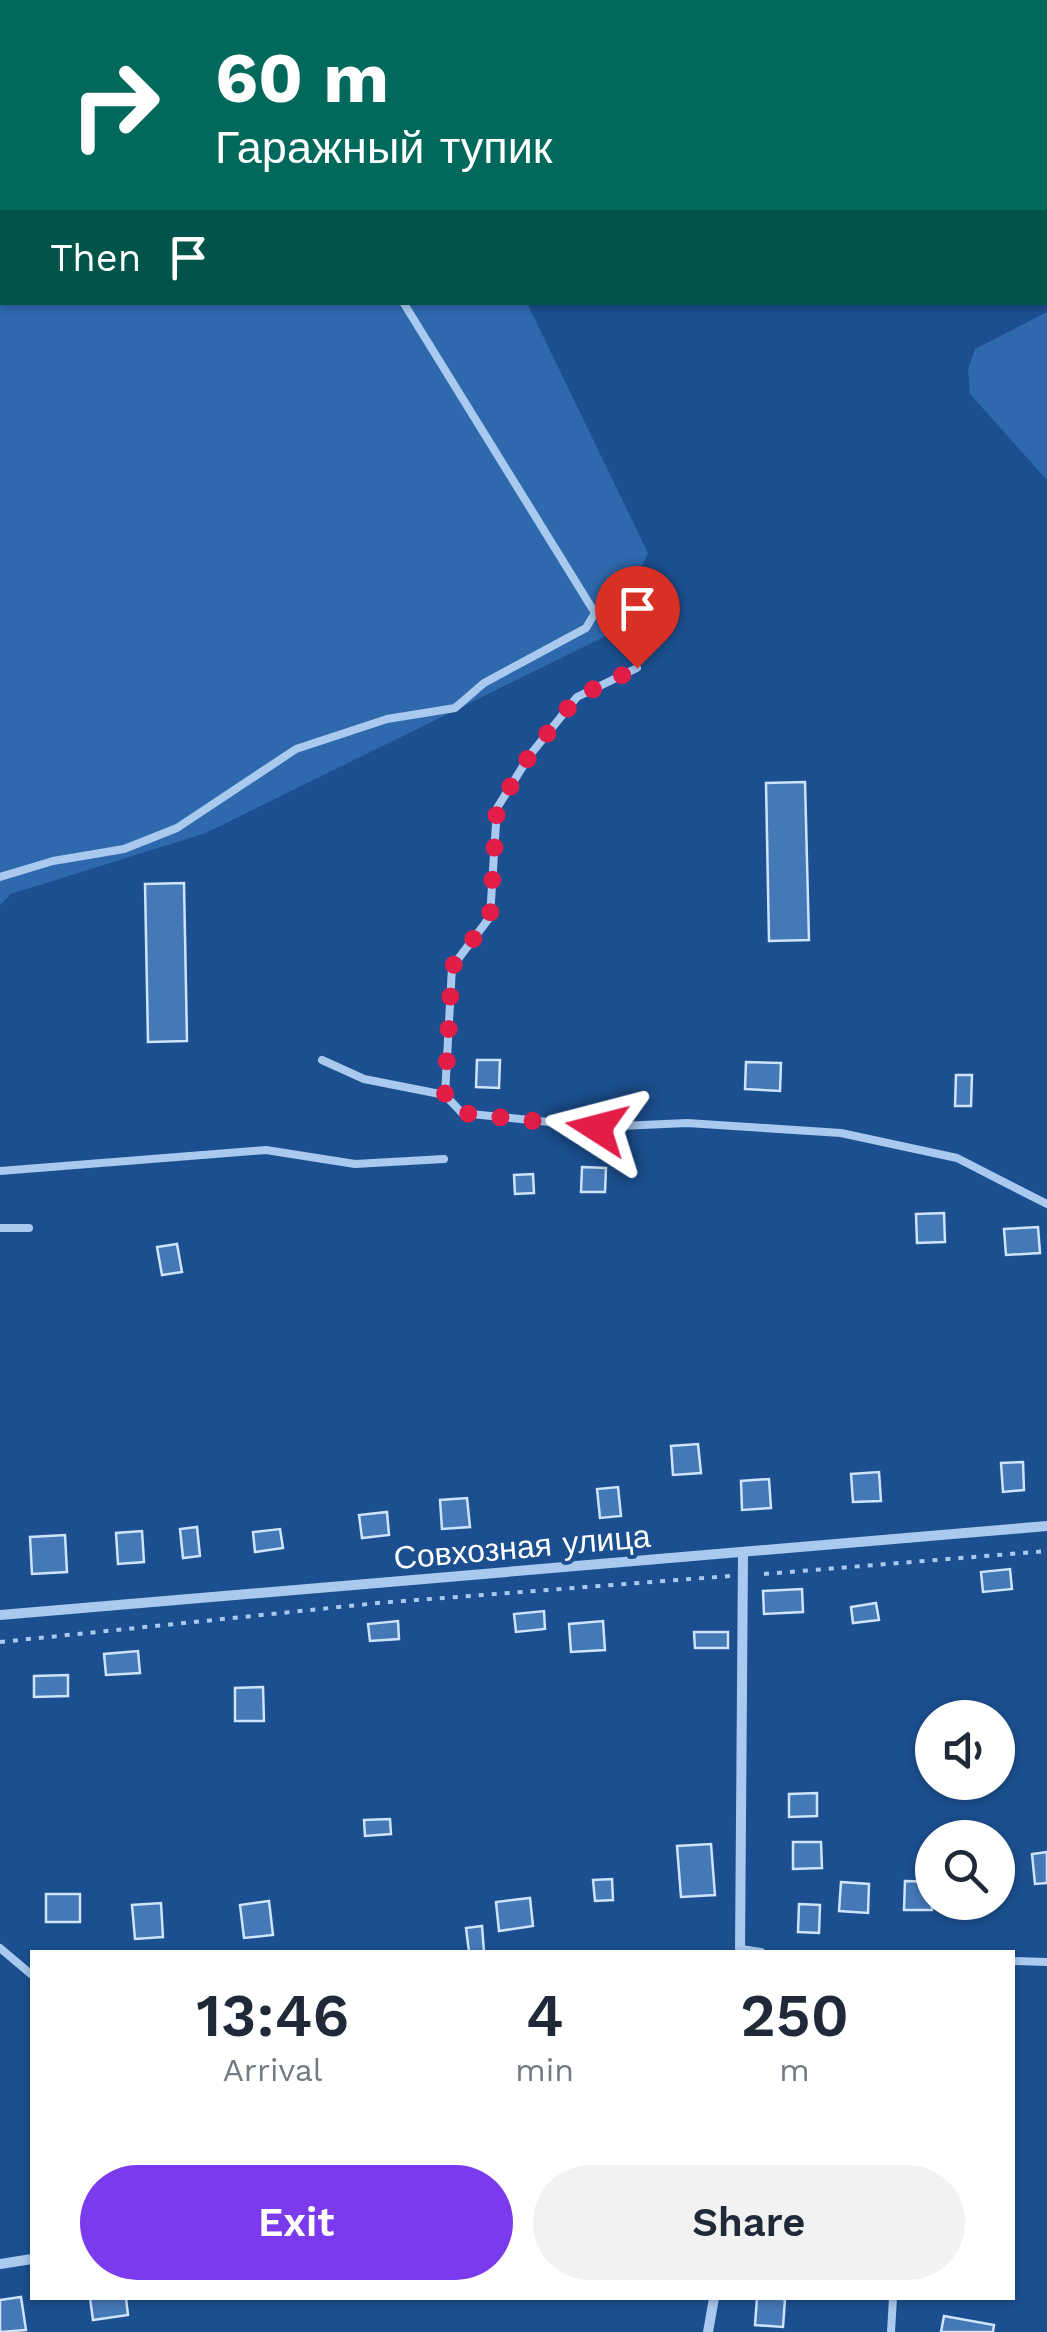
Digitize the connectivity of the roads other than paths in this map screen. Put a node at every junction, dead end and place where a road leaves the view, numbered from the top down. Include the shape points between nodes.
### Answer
1 (405, 305) edge
2 (637, 668) dead end
3 (0, 877) edge
4 (322, 1060) dead end
5 (445, 1095) junction
6 (444, 1158) dead end
7 (0, 1171) edge
8 (1047, 1204) edge
9 (0, 1228) edge
10 (30, 1228) dead end
11 (1047, 1526) edge
12 (743, 1554) junction
13 (0, 1616) edge
14 (0, 1948) edge
15 (741, 1950) edge
16 (1015, 1961) edge
17 (1047, 1962) edge
18 (30, 1973) edge
19 (30, 2259) edge
20 (0, 2264) edge
21 (714, 2300) edge
22 (893, 2300) edge
23 (708, 2332) edge
24 (891, 2332) edge

1 - 3 lane via 594,613 586,628 484,683 455,708 387,719 296,748 177,828 124,850
2 - 5 lane via 577,697 497,808 490,917 452,967
4 - 5 lane via 364,1078
5 - 8 lane via 462,1113 597,1128 687,1123 841,1133 957,1158
6 - 7 lane via 355,1164 266,1150
9 - 10 lane
11 - 12 street, Совхозная улица
12 - 13 street, Совхозная улица
12 - 15 street
14 - 18 lane
16 - 17 lane
19 - 20 street
21 - 23 street
22 - 24 lane

